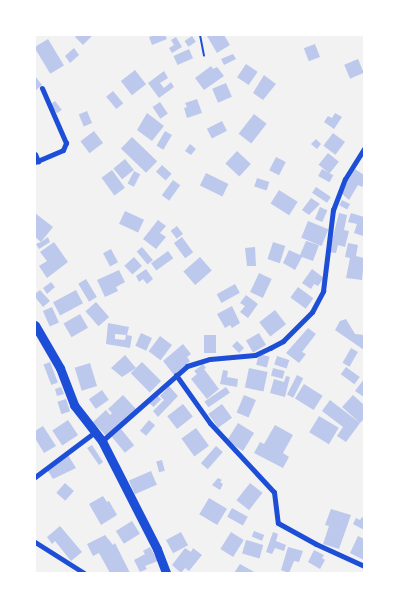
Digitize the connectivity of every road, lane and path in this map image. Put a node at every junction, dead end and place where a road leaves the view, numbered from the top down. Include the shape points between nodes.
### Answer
1 (200, 35) edge
2 (204, 56) dead end
3 (42, 88) dead end
4 (364, 148) edge
5 (35, 154) edge
6 (37, 162) edge
7 (35, 325) edge
8 (176, 375) junction
9 (95, 432) junction
10 (102, 441) junction
11 (35, 477) edge
12 (35, 542) edge
13 (364, 566) edge
14 (84, 573) edge
15 (166, 573) edge

1 - 2 path
3 - 6 street via 66,143 63,150
4 - 8 street via 345,179 333,210 323,291 312,312 283,341 270,348 241,358 210,359 187,366
5 - 6 street
7 - 9 main road via 60,368 74,405
8 - 10 street
8 - 13 street via 210,423 274,492 278,523
9 - 10 main road
9 - 11 street
10 - 15 main road
12 - 14 street

